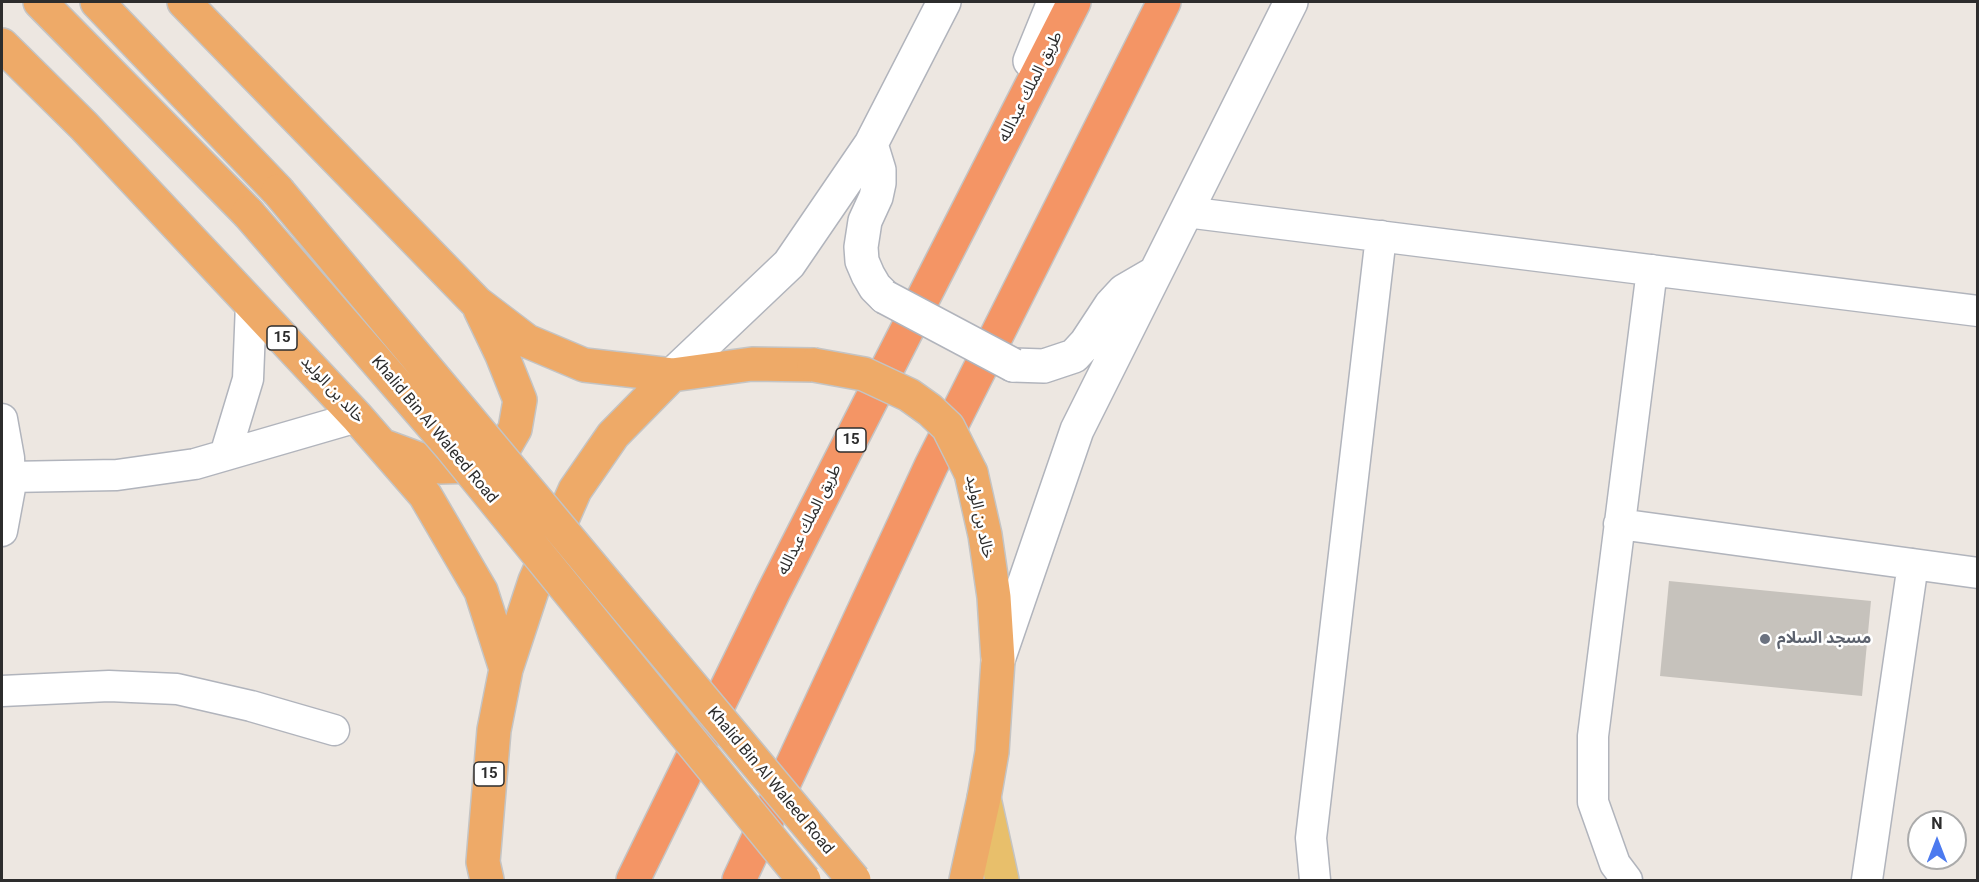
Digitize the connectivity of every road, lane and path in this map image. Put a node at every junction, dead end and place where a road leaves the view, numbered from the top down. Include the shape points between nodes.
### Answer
1 (40, 2) edge
2 (97, 2) edge
3 (184, 2) edge
4 (944, 2) edge
5 (1054, 2) edge
6 (1074, 2) edge
7 (1164, 2) edge
8 (1291, 2) edge
9 (2, 45) edge
10 (871, 144) junction
11 (987, 173) junction
12 (1186, 212) junction
13 (1381, 236) junction
14 (1652, 270) junction
15 (1156, 272) junction
16 (477, 303) junction
17 (251, 304) junction
18 (1977, 311) edge
19 (672, 375) junction
20 (357, 417) junction
21 (2, 419) edge
22 (381, 445) junction
23 (225, 455) junction
24 (9, 477) junction
25 (1619, 524) junction
26 (2, 531) edge
27 (1912, 564) junction
28 (1977, 573) edge
29 (998, 660) junction
30 (506, 669) junction
31 (2, 691) edge
32 (334, 730) dead end
33 (984, 798) junction
34 (482, 874) edge
35 (633, 880) edge
36 (739, 880) edge
37 (804, 880) edge
38 (854, 880) edge
39 (966, 880) edge
40 (1002, 880) edge
41 (1315, 880) edge
42 (1627, 880) edge
43 (1867, 880) edge

1 - 37 highway, Khalid Bin Al Waleed Road, bridge via 248,213 451,447
2 - 38 highway, Khalid Bin Al Waleed Road, bridge via 278,191
3 - 16 highway, خالد بن الوليد / 15
4 - 10 main road
5 - 11 main road
6 - 11 highway, طريق الملك عبدالله / 15
7 - 36 highway via 932,466
8 - 12 main road
9 - 17 highway, خالد بن الوليد / 15
10 - 15 main road, bridge via 879,183 865,221 861,247 862,261 875,287 885,297 1013,365 1044,366 1074,356 1111,305
10 - 19 main road via 789,264
11 - 35 highway, طريق الملك عبدالله / 15 via 773,593
12 - 13 street
12 - 15 main road
13 - 14 street
13 - 41 street via 1311,838
14 - 18 street
14 - 25 street
15 - 29 main road via 1077,430
16 - 19 highway, خالد بن الوليد / 15 via 527,341 584,365
16 - 22 highway, 15 via 520,400 515,429 504,448 478,466 440,467
17 - 20 highway, خالد بن الوليد / 15
17 - 23 street via 248,379
19 - 29 highway, خالد بن الوليد / 15, bridge via 752,364 814,365 864,374 887,383 930,410 948,427 971,472 985,534
19 - 30 highway, خالد بن الوليد / 15 via 614,435 575,490 535,581
20 - 22 highway, خالد بن الوليد / 15
20 - 23 street
21 - 24 street
22 - 30 highway, خالد بن الوليد / 15 via 425,495 481,591
23 - 24 street via 195,464 117,475
24 - 26 street
25 - 27 street
25 - 42 street via 1593,736 1593,802 1615,864
27 - 28 street
27 - 43 street
29 - 33 highway, خالد بن الوليد / 15
30 - 34 highway, خالد بن الوليد / 15 via 494,730
31 - 32 street via 109,686 177,689
33 - 39 highway, خالد بن الوليد / 15
33 - 40 main road, خالد بن الوليد

